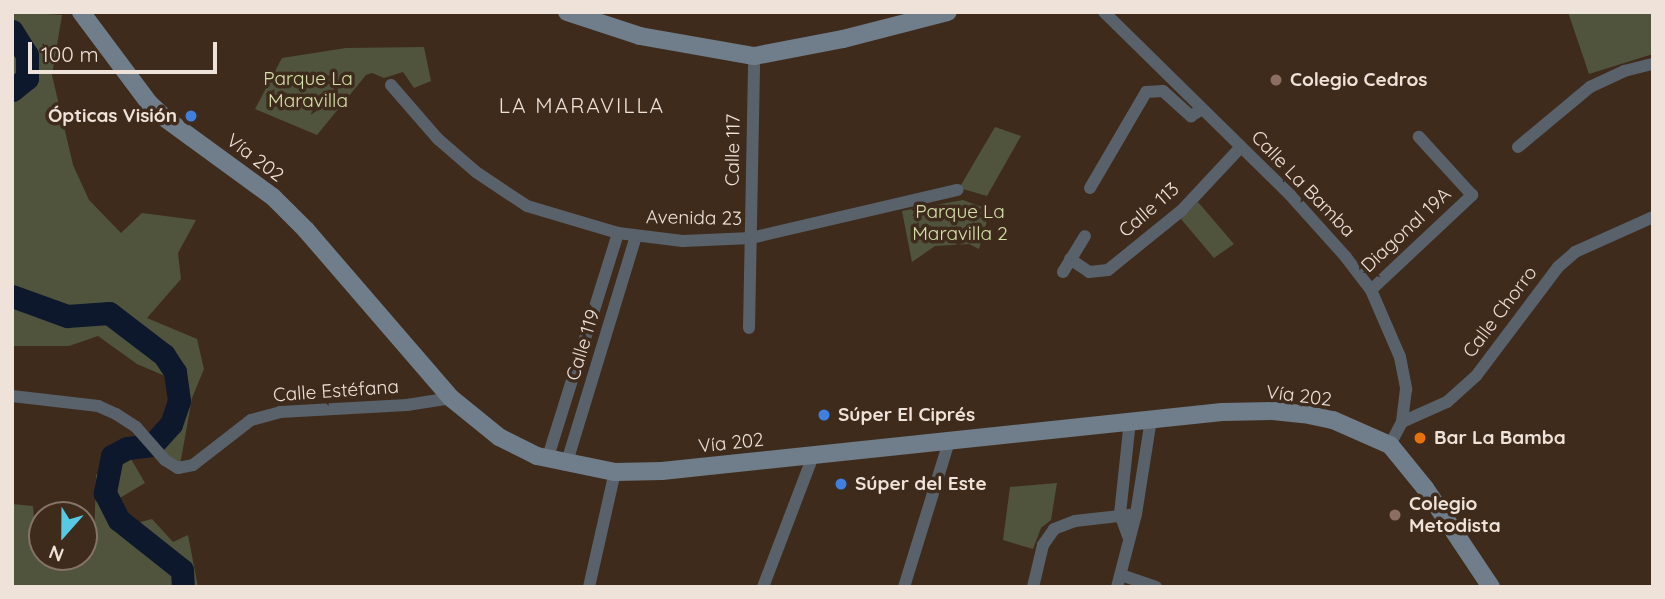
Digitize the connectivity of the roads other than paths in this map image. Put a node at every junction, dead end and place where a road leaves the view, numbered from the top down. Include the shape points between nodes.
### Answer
1 (80, 12) edge
2 (567, 12) edge
3 (948, 12) edge
4 (1104, 12) edge
5 (754, 56) junction
6 (1653, 64) edge
7 (391, 85) dead end
8 (1202, 109) junction
9 (1419, 136) dead end
10 (1518, 146) dead end
11 (1241, 147) junction
12 (1090, 188) dead end
13 (958, 190) dead end
14 (1653, 216) edge
15 (618, 233) junction
16 (636, 236) junction
17 (1086, 236) dead end
18 (751, 238) junction
19 (1070, 260) junction
20 (1063, 272) dead end
21 (1371, 290) junction
22 (749, 328) dead end
23 (12, 396) edge
24 (451, 398) junction
25 (1151, 419) junction
26 (1130, 421) junction
27 (1402, 422) junction
28 (948, 442) junction
29 (1390, 445) junction
30 (813, 456) junction
31 (547, 460) junction
32 (566, 464) junction
33 (615, 472) junction
34 (1121, 514) junction
35 (1136, 514) junction
36 (1128, 536) junction
37 (1119, 581) edge
38 (589, 587) edge
39 (763, 587) edge
40 (904, 587) edge
41 (1033, 587) edge
42 (1156, 587) edge
43 (1491, 587) edge

1 - 24 main road, Vía 202 via 149,103 273,197
2 - 5 main road via 640,36
3 - 5 main road
4 - 8 street, Calle La Bamba
5 - 18 street, Calle 117
6 - 10 street via 1590,87
7 - 15 street, Avenida 23 via 438,139 475,172 527,206
8 - 11 street, Calle La Bamba
8 - 12 street via 1191,116 1163,91 1146,92
9 - 21 street, Diagonal 19A via 1472,195
11 - 19 street, Calle 113 via 1182,210 1108,270 1089,272
11 - 21 street, Calle La Bamba via 1345,256
13 - 18 street, Avenida 23
14 - 27 street, Calle Chorro via 1575,252 1558,267 1476,376 1447,402
15 - 16 street, Avenida 23
15 - 31 street, Calle 119
16 - 18 street, Avenida 23 via 683,241
16 - 32 street, Calle 119
17 - 19 street
18 - 22 street, Calle 117
19 - 20 street
21 - 27 street, Calle La Bamba via 1400,357 1406,389
23 - 24 street, Calle Estéfana via 99,406 136,428 178,468 193,465 251,420 280,412
24 - 31 main road, Vía 202 via 499,437
25 - 26 main road, Vía 202
25 - 29 main road, Vía 202 via 1273,411 1333,420
25 - 35 street
26 - 28 main road, Vía 202
26 - 34 street
27 - 29 street
28 - 30 main road, Vía 202
28 - 40 street
29 - 43 main road, Vía 202 via 1425,488
30 - 33 main road, Vía 202
30 - 39 street
31 - 32 main road, Vía 202
32 - 33 main road, Vía 202
33 - 38 street
34 - 35 street
34 - 36 street
34 - 41 street via 1054,529 1043,545
35 - 36 street
36 - 37 street
37 - 42 street

